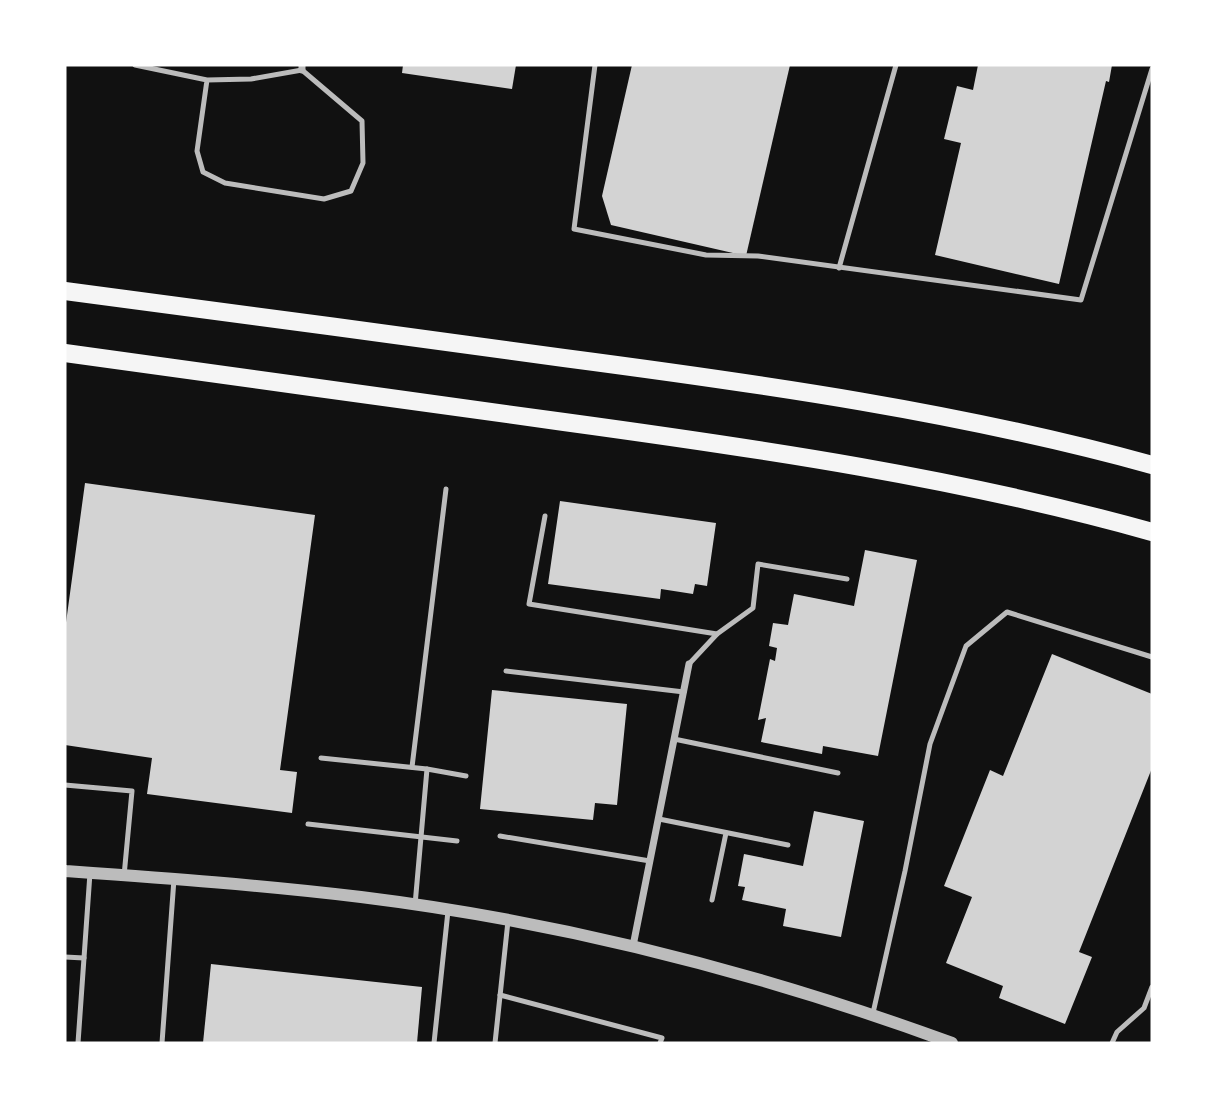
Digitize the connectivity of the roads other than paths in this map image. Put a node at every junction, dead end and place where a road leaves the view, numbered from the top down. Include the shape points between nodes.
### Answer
1 (135, 65) edge
2 (595, 65) edge
3 (896, 65) edge
4 (302, 67) edge
5 (1152, 69) edge
6 (207, 80) junction
7 (839, 268) junction
8 (65, 290) edge
9 (65, 353) edge
10 (1152, 465) edge
11 (446, 489) dead end
12 (545, 516) dead end
13 (1152, 533) edge
14 (847, 579) dead end
15 (717, 635) junction
16 (1152, 657) edge
17 (689, 664) joint
18 (506, 671) dead end
19 (684, 692) junction
20 (674, 739) junction
21 (321, 758) dead end
22 (412, 767) junction
23 (427, 769) junction
24 (838, 773) dead end
25 (466, 776) dead end
26 (65, 785) edge
27 (659, 819) junction
28 (308, 824) dead end
29 (726, 833) junction
30 (500, 836) dead end
31 (421, 838) junction
32 (457, 841) dead end
33 (788, 845) dead end
34 (650, 861) junction
35 (65, 871) edge
36 (90, 873) junction
37 (124, 876) junction
38 (174, 880) junction
39 (712, 900) dead end
40 (415, 905) junction
41 (448, 910) junction
42 (508, 921) junction
43 (633, 946) junction
44 (65, 957) edge
45 (84, 958) junction
46 (1152, 987) edge
47 (500, 995) junction
48 (873, 1015) junction
49 (78, 1043) edge
50 (162, 1043) edge
51 (434, 1043) edge
52 (495, 1043) edge
53 (660, 1043) edge
54 (952, 1043) edge
55 (1112, 1043) edge

1 - 6 lane
2 - 7 lane via 574,229 706,255
3 - 7 lane
4 - 6 lane via 251,79
4 - 6 lane via 362,121 363,163 351,191 324,199 225,183 204,172 197,151
5 - 7 lane via 1081,300
8 - 10 main road via 750,383 908,409
9 - 13 main road via 727,445 1074,510
11 - 22 lane
12 - 15 lane via 528,604
14 - 15 lane via 758,564 753,608
15 - 17 lane
16 - 48 lane via 1007,612 966,646 930,744
17 - 19 street
18 - 19 lane
19 - 20 street
20 - 24 lane
20 - 27 street
21 - 22 lane
22 - 23 lane
23 - 25 lane
23 - 31 lane
26 - 37 lane via 132,791
27 - 29 lane
27 - 34 street
28 - 31 lane
29 - 33 lane
29 - 39 lane
30 - 34 lane
31 - 32 lane
31 - 40 lane
34 - 43 street
35 - 36 street
36 - 37 street
36 - 45 lane
37 - 38 street
38 - 40 street
38 - 50 lane
40 - 41 street
41 - 42 street
41 - 51 lane
42 - 43 street
42 - 47 lane
43 - 48 street
44 - 45 lane
45 - 49 lane
46 - 55 lane via 1144,1008 1117,1032
47 - 52 lane
47 - 53 lane via 662,1038
48 - 54 street

